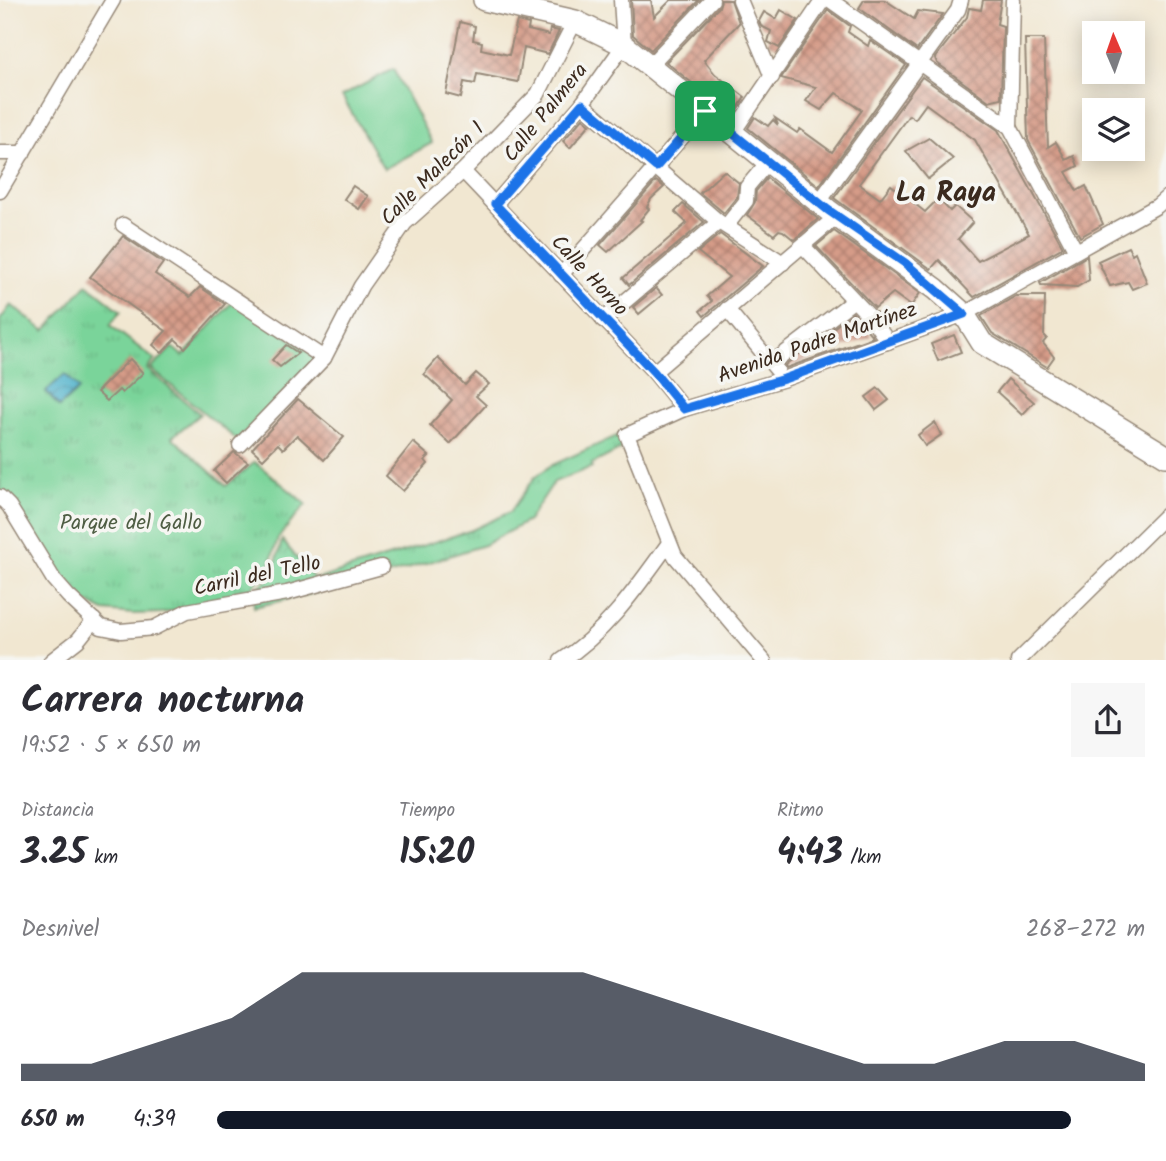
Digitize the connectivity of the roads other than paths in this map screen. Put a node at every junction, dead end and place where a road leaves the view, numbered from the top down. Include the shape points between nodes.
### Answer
1 (113, 0) edge
2 (484, 0) edge
3 (621, 0) edge
4 (712, 0) edge
5 (740, 0) edge
6 (823, 0) edge
7 (830, 0) edge
8 (961, 0) edge
9 (1013, 0) edge
10 (575, 21) junction
11 (624, 45) junction
12 (651, 64) junction
13 (920, 64) junction
14 (772, 77) junction
15 (582, 104) junction
16 (705, 111) junction
17 (1010, 127) junction
18 (732, 134) junction
19 (0, 153) edge
20 (23, 153) junction
21 (768, 162) junction
22 (656, 167) junction
23 (463, 171) junction
24 (0, 191) edge
25 (1166, 198) edge
26 (819, 202) junction
27 (495, 204) junction
28 (836, 216) junction
29 (723, 223) junction
30 (123, 225) dead end
31 (804, 247) junction
32 (1076, 251) junction
33 (783, 263) junction
34 (561, 275) junction
35 (853, 301) junction
36 (727, 309) junction
37 (964, 314) junction
38 (603, 320) junction
39 (888, 342) junction
40 (324, 358) junction
41 (772, 363) junction
42 (654, 372) junction
43 (784, 379) junction
44 (684, 409) junction
45 (240, 445) dead end
46 (1166, 456) edge
47 (0, 497) edge
48 (1166, 515) edge
49 (669, 543) junction
50 (381, 567) dead end
51 (94, 620) junction
52 (51, 660) edge
53 (561, 660) edge
54 (764, 660) edge
55 (1018, 660) edge

1 - 20 street
2 - 10 main road
3 - 11 street
4 - 12 street
5 - 14 street
6 - 14 street
7 - 13 street
8 - 13 street
9 - 17 street
10 - 11 main road
10 - 23 street, Calle Malecón 1 via 538,94
11 - 12 main road
11 - 15 street, Calle Palmera
12 - 16 main road
13 - 17 street
13 - 26 street
14 - 18 street
15 - 22 street
15 - 27 street, Calle Palmera
16 - 18 main road
16 - 22 street
17 - 32 street
18 - 21 main road
19 - 20 street
20 - 24 street
21 - 26 main road
21 - 29 street via 747,187 746,201
22 - 29 street
22 - 34 street
23 - 27 street, Calle Horno
23 - 40 street, Calle Malecón 1 via 405,223 361,286
25 - 32 street, Avenida Padre Martínez
26 - 28 main road
27 - 34 street, Calle Horno
28 - 31 street
28 - 37 main road via 905,263
29 - 33 street
29 - 38 street
30 - 40 street
31 - 33 street
31 - 35 street
32 - 37 street, Avenida Padre Martínez
33 - 36 street
34 - 38 street, Calle Horno
35 - 39 street
35 - 41 street
36 - 41 street
36 - 42 street
37 - 39 street, Avenida Padre Martínez
37 - 46 main road via 982,343
38 - 42 street, Calle Horno
39 - 43 street, Avenida Padre Martínez
40 - 45 street, Calle Malecón 1
41 - 43 street
42 - 44 street, Calle Horno
43 - 44 street, Avenida Padre Martínez
44 - 49 street, Avenida Padre Martínez via 627,435
47 - 51 street, Carril del Tello via 54,580
48 - 55 street
49 - 53 street via 610,622
49 - 54 street via 675,556
50 - 51 street, Carril del Tello via 287,593 187,611 154,628 101,627
51 - 52 street via 78,640

